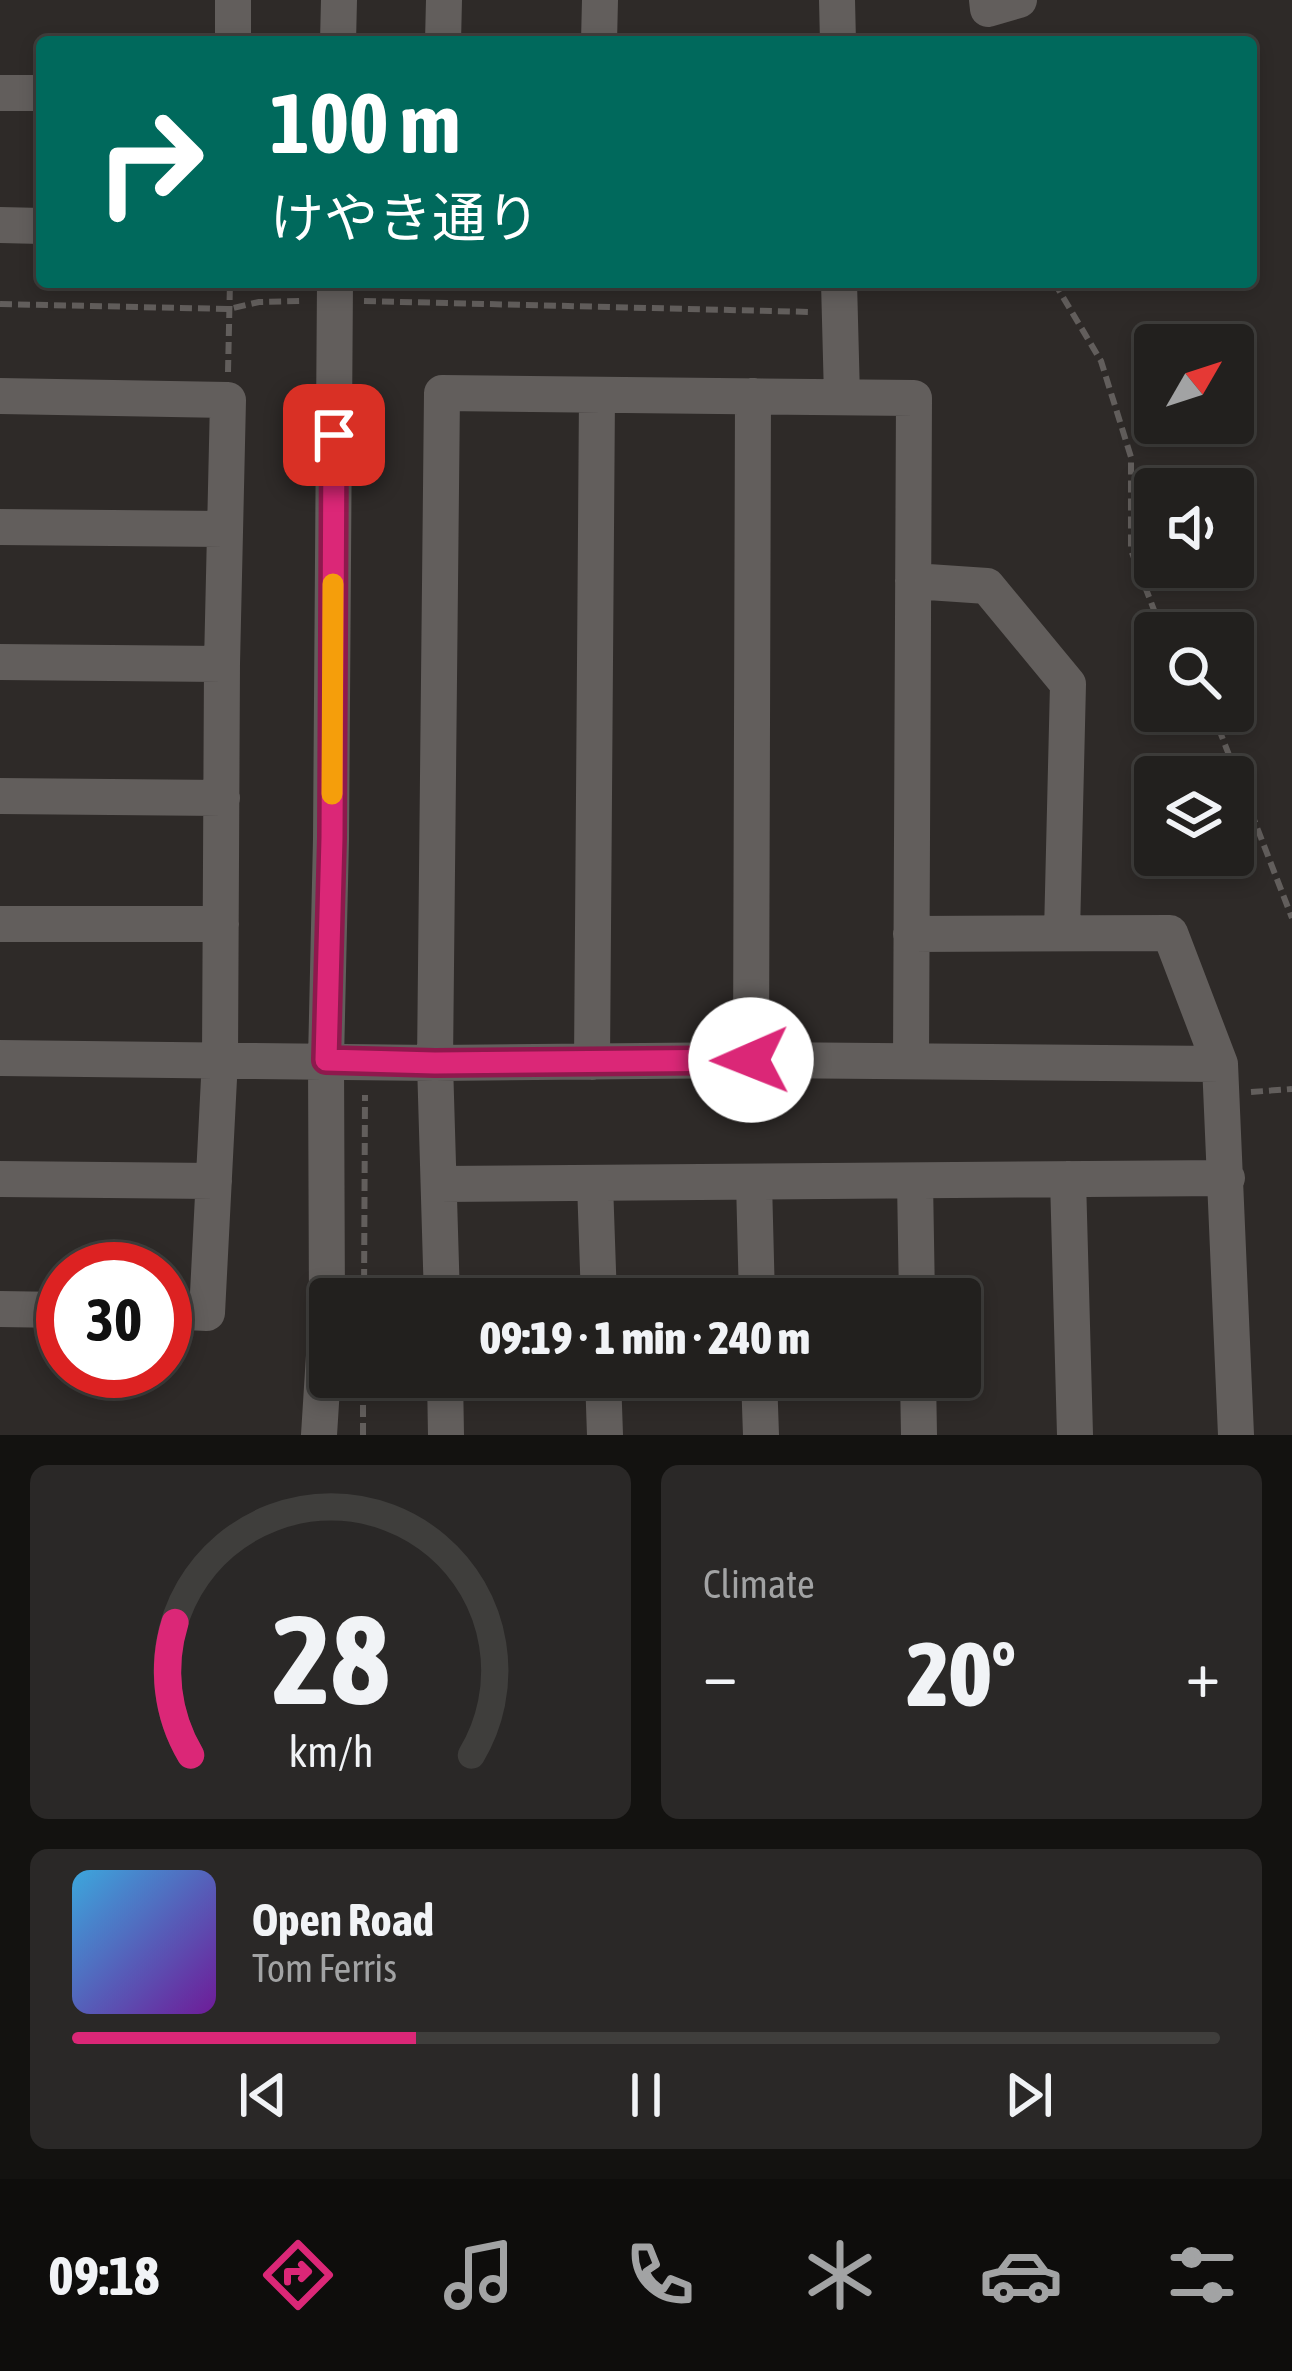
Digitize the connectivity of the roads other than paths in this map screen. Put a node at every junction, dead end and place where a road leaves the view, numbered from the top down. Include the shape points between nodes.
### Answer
1 (233, 0) edge
2 (338, 0) edge
3 (444, 0) edge
4 (600, 0) edge
5 (837, 0) edge
6 (988, 0) edge
7 (1019, 0) edge
8 (233, 36) edge
9 (338, 36) edge
10 (443, 36) edge
11 (599, 36) edge
12 (838, 36) edge
13 (0, 93) edge
14 (36, 93) edge
15 (0, 225) edge
16 (36, 226) edge
17 (334, 291) edge
18 (840, 297) edge
19 (597, 394) junction
20 (0, 396) edge
21 (753, 396) junction
22 (842, 397) junction
23 (0, 527) edge
24 (224, 529) junction
25 (913, 581) junction
26 (0, 662) edge
27 (222, 664) junction
28 (0, 796) edge
29 (222, 798) junction
30 (0, 924) edge
31 (221, 924) junction
32 (1062, 933) junction
33 (911, 934) junction
34 (0, 1058) edge
35 (220, 1059) junction
36 (326, 1060) junction
37 (751, 1060) junction
38 (911, 1061) junction
39 (592, 1062) junction
40 (435, 1063) junction
41 (1220, 1064) junction
42 (1227, 1178) junction
43 (0, 1179) edge
44 (1068, 1179) junction
45 (214, 1181) junction
46 (915, 1181) junction
47 (754, 1182) junction
48 (595, 1183) junction
49 (439, 1184) junction
50 (441, 1278) edge
51 (598, 1278) edge
52 (756, 1278) edge
53 (917, 1278) edge
54 (0, 1309) edge
55 (36, 1310) edge
56 (192, 1313) edge
57 (445, 1398) edge
58 (604, 1398) edge
59 (760, 1398) edge
60 (919, 1398) edge
61 (319, 1435) edge
62 (446, 1435) edge
63 (605, 1435) edge
64 (761, 1435) edge
65 (920, 1435) edge
66 (1075, 1435) edge
67 (1236, 1435) edge

1 - 8 street
2 - 9 street
3 - 10 street
4 - 11 street
5 - 12 street
6 - 7 street via 988,10
13 - 14 street
15 - 16 street
17 - 36 street
18 - 22 street
19 - 21 street
19 - 39 street
19 - 40 street via 442,393
20 - 24 street via 228,400
21 - 22 street
21 - 37 street
22 - 25 street via 914,398
23 - 24 street
24 - 27 street
25 - 32 street via 987,586 1068,684
25 - 33 street
26 - 27 street
27 - 29 street
28 - 29 street
29 - 31 street
30 - 31 street
31 - 35 street
32 - 33 street
32 - 41 street via 1170,933
33 - 38 street
34 - 35 street
35 - 36 street
35 - 45 street
36 - 40 street
36 - 61 street
37 - 38 street
37 - 39 street
38 - 41 street
39 - 40 street
40 - 49 street
41 - 42 street
42 - 44 street
42 - 67 street
43 - 45 street
44 - 46 street
44 - 66 street
45 - 56 street via 207,1313
46 - 47 street
46 - 53 street
47 - 48 street
47 - 52 street
48 - 49 street
48 - 51 street
49 - 50 street
54 - 55 street
57 - 62 street
58 - 63 street
59 - 64 street
60 - 65 street

